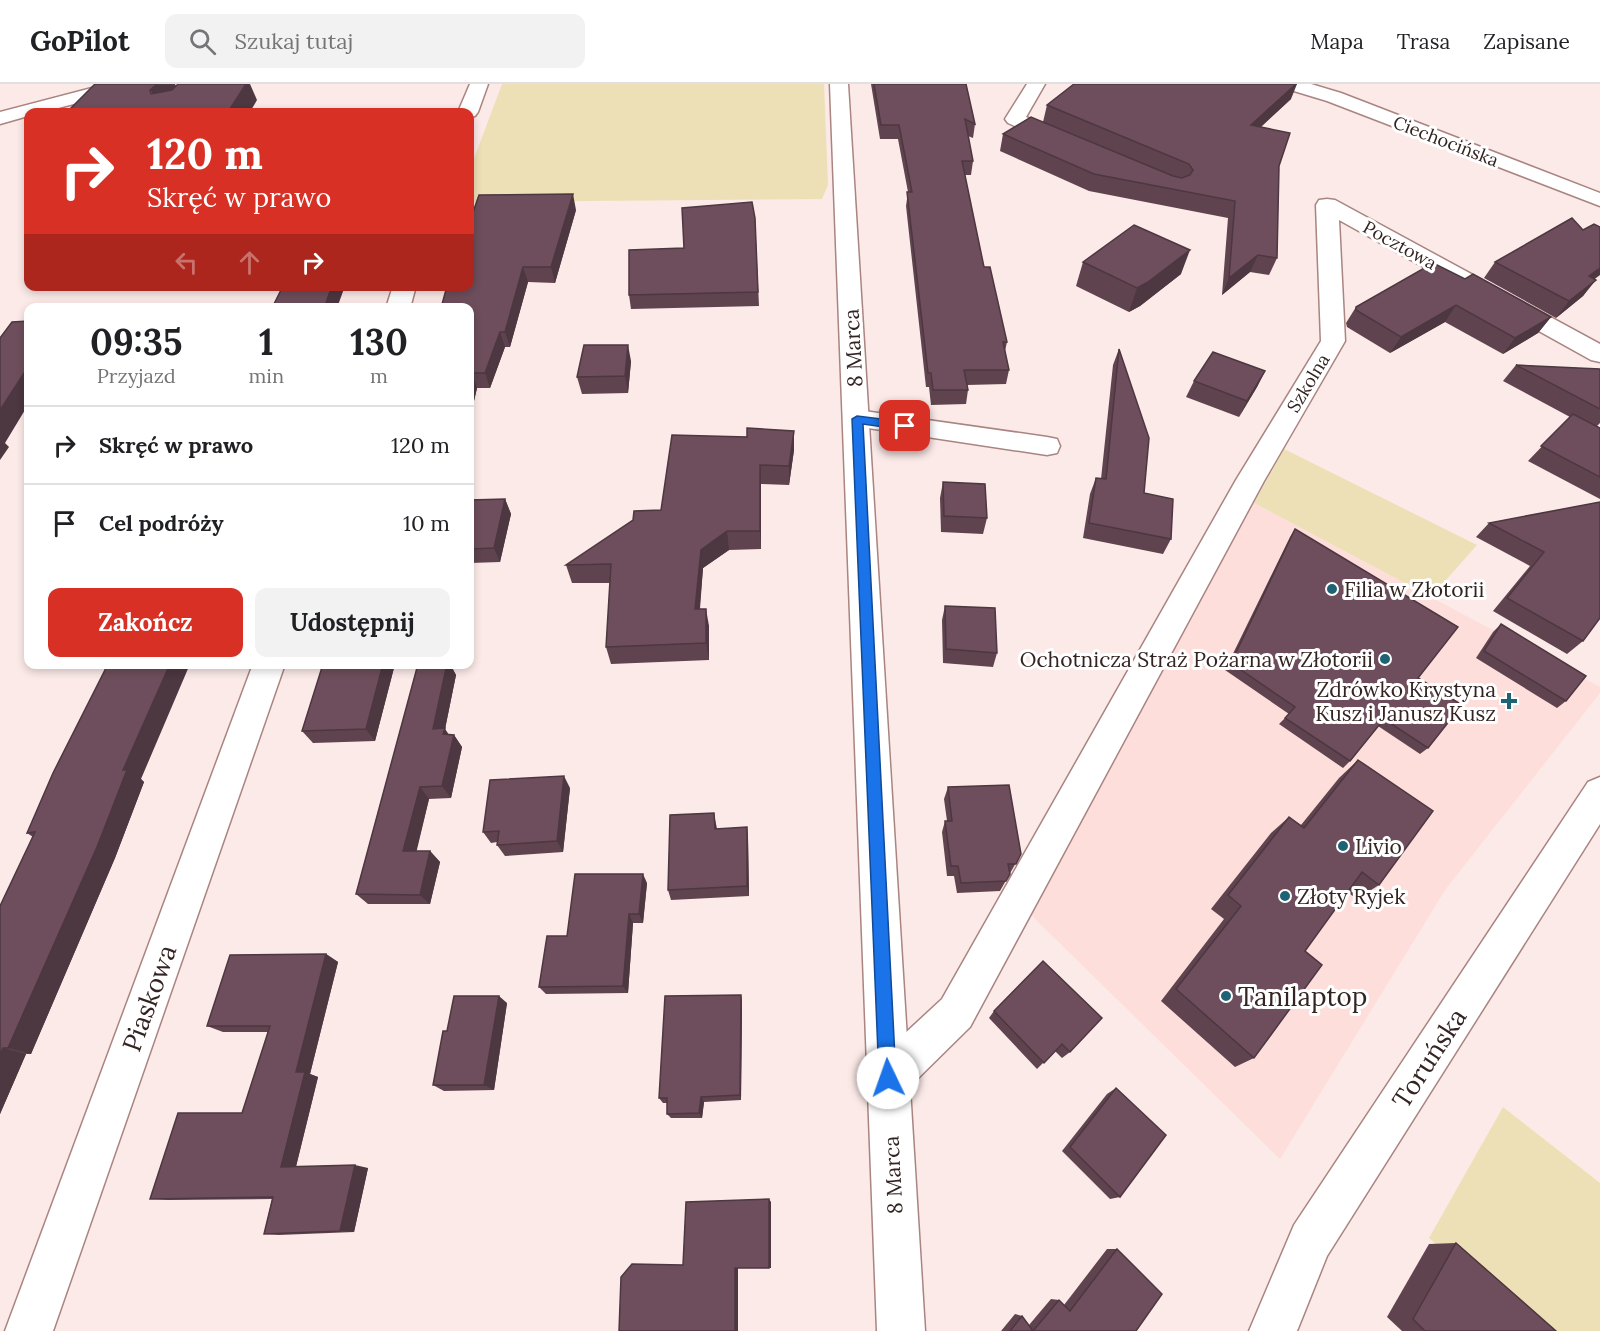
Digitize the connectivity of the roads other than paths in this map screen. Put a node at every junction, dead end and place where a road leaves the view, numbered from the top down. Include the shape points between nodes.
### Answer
1 (128, 84) edge
2 (479, 84) edge
3 (839, 84) edge
4 (1036, 84) edge
5 (1291, 84) edge
6 (1335, 91) edge
7 (38, 108) edge
8 (470, 108) edge
9 (24, 112) edge
10 (0, 118) edge
11 (1079, 147) edge
12 (1600, 200) edge
13 (1327, 205) joint
14 (1600, 354) edge
15 (857, 419) junction
16 (1047, 446) dead end
17 (267, 669) edge
18 (1600, 793) edge
19 (888, 1078) junction
20 (29, 1331) edge
21 (901, 1331) edge
22 (1273, 1331) edge

1 - 7 street
2 - 8 street
3 - 15 street, 8 Marca
4 - 11 street via 1015,120
5 - 6 street, Ciechocińska
6 - 12 street, Ciechocińska
9 - 10 street
13 - 14 street, Pocztowa
13 - 19 street, Szkolna via 1333,341 1250,480 956,1013
15 - 16 street
15 - 19 street, 8 Marca
17 - 20 street, Piaskowa
18 - 22 street, Toruńska via 1310,1241
19 - 21 street, 8 Marca

